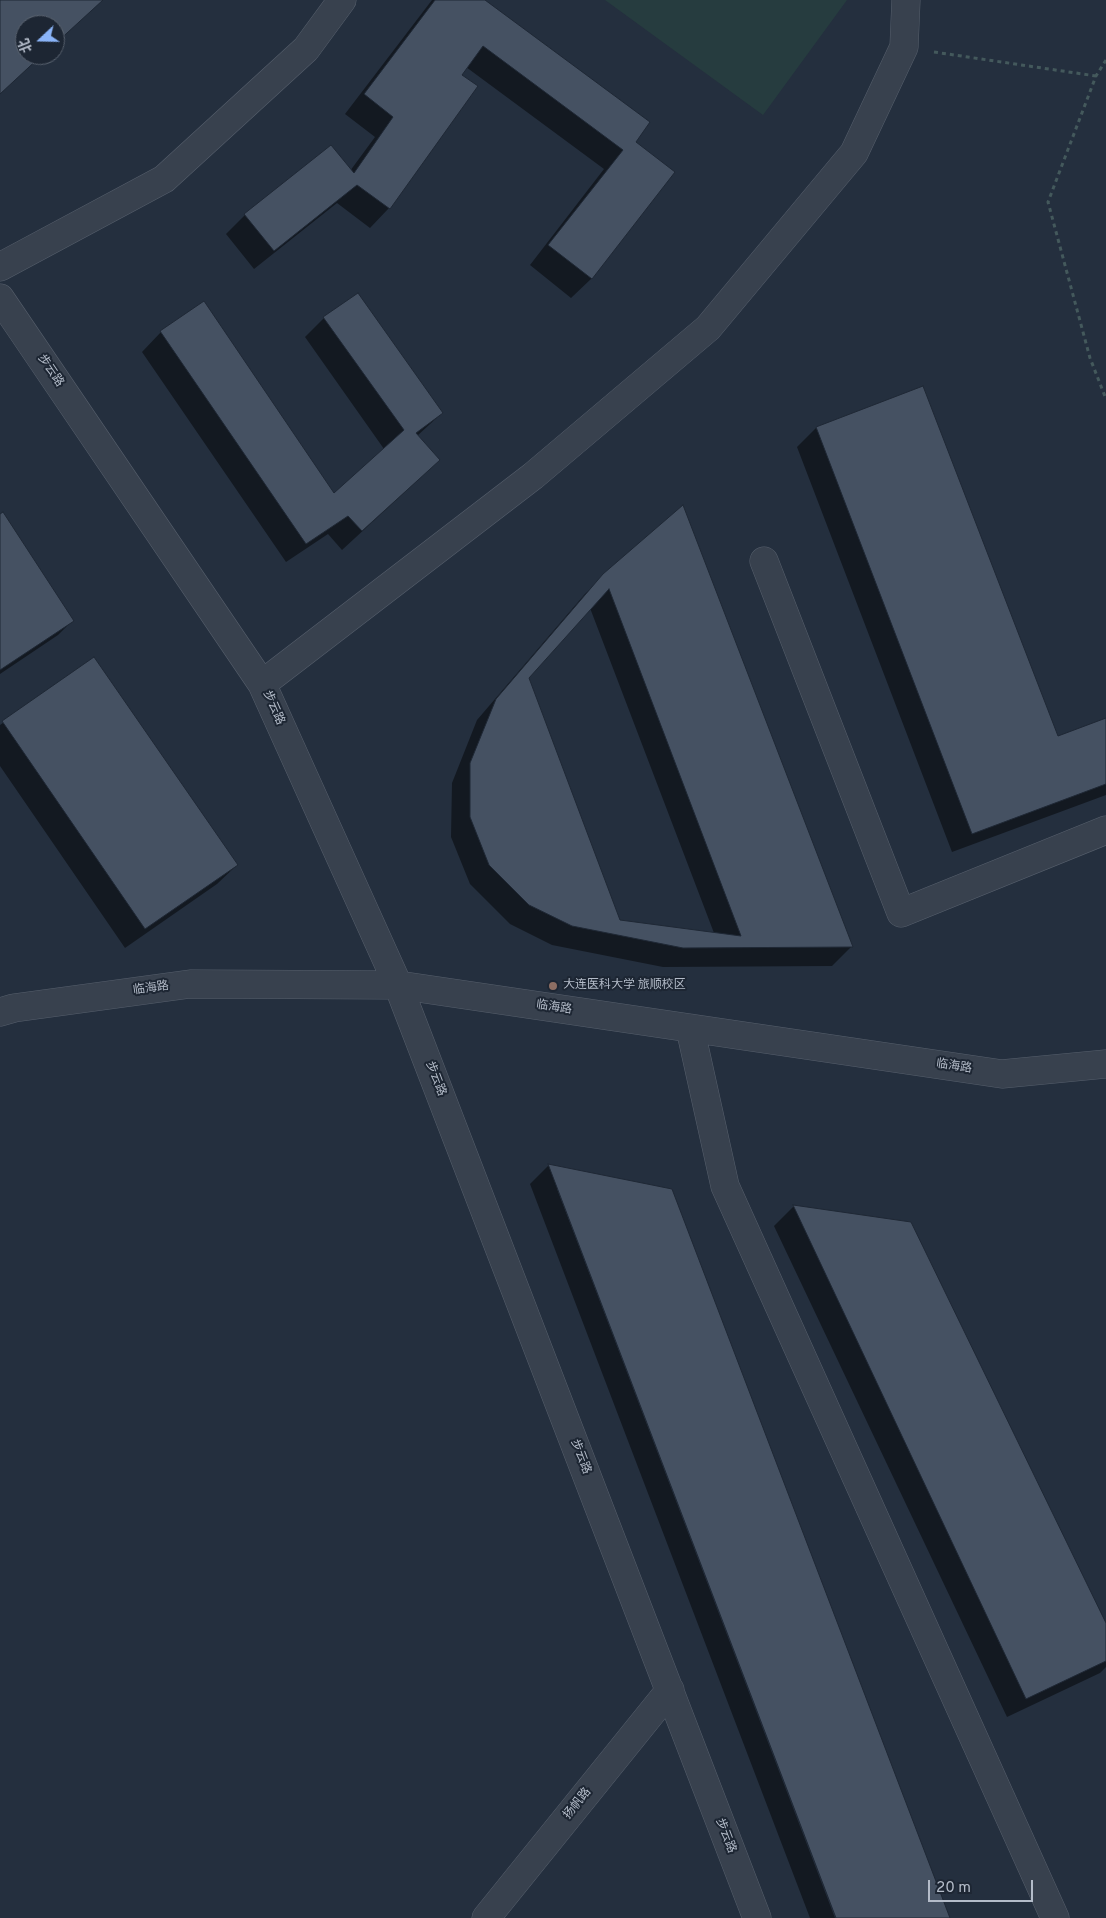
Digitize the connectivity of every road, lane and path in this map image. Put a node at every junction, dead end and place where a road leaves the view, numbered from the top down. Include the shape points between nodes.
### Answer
1 (342, 0) edge
2 (906, 0) edge
3 (904, 47) junction
4 (1106, 60) edge
5 (1096, 76) junction
6 (0, 267) edge
7 (0, 298) edge
8 (1106, 399) edge
9 (764, 561) dead end
10 (262, 684) junction
11 (1106, 830) edge
12 (398, 984) junction
13 (0, 1012) edge
14 (690, 1028) junction
15 (1106, 1064) edge
16 (670, 1690) junction
17 (486, 1918) edge
18 (757, 1918) edge
19 (1055, 1918) edge

1 - 6 street via 306,49 164,179
2 - 3 street
3 - 5 path
3 - 10 street via 854,153 708,328 533,476
4 - 5 path
5 - 8 path via 1048,202 1090,358
7 - 10 street, 步云路
9 - 11 street via 901,913
10 - 12 street, 步云路
12 - 13 street, 临海路 via 190,984
12 - 14 street, 临海路
12 - 16 street, 步云路
14 - 15 street, 临海路 via 1002,1074
14 - 19 street via 725,1186
16 - 17 street, 扬帆路
16 - 18 street, 步云路

